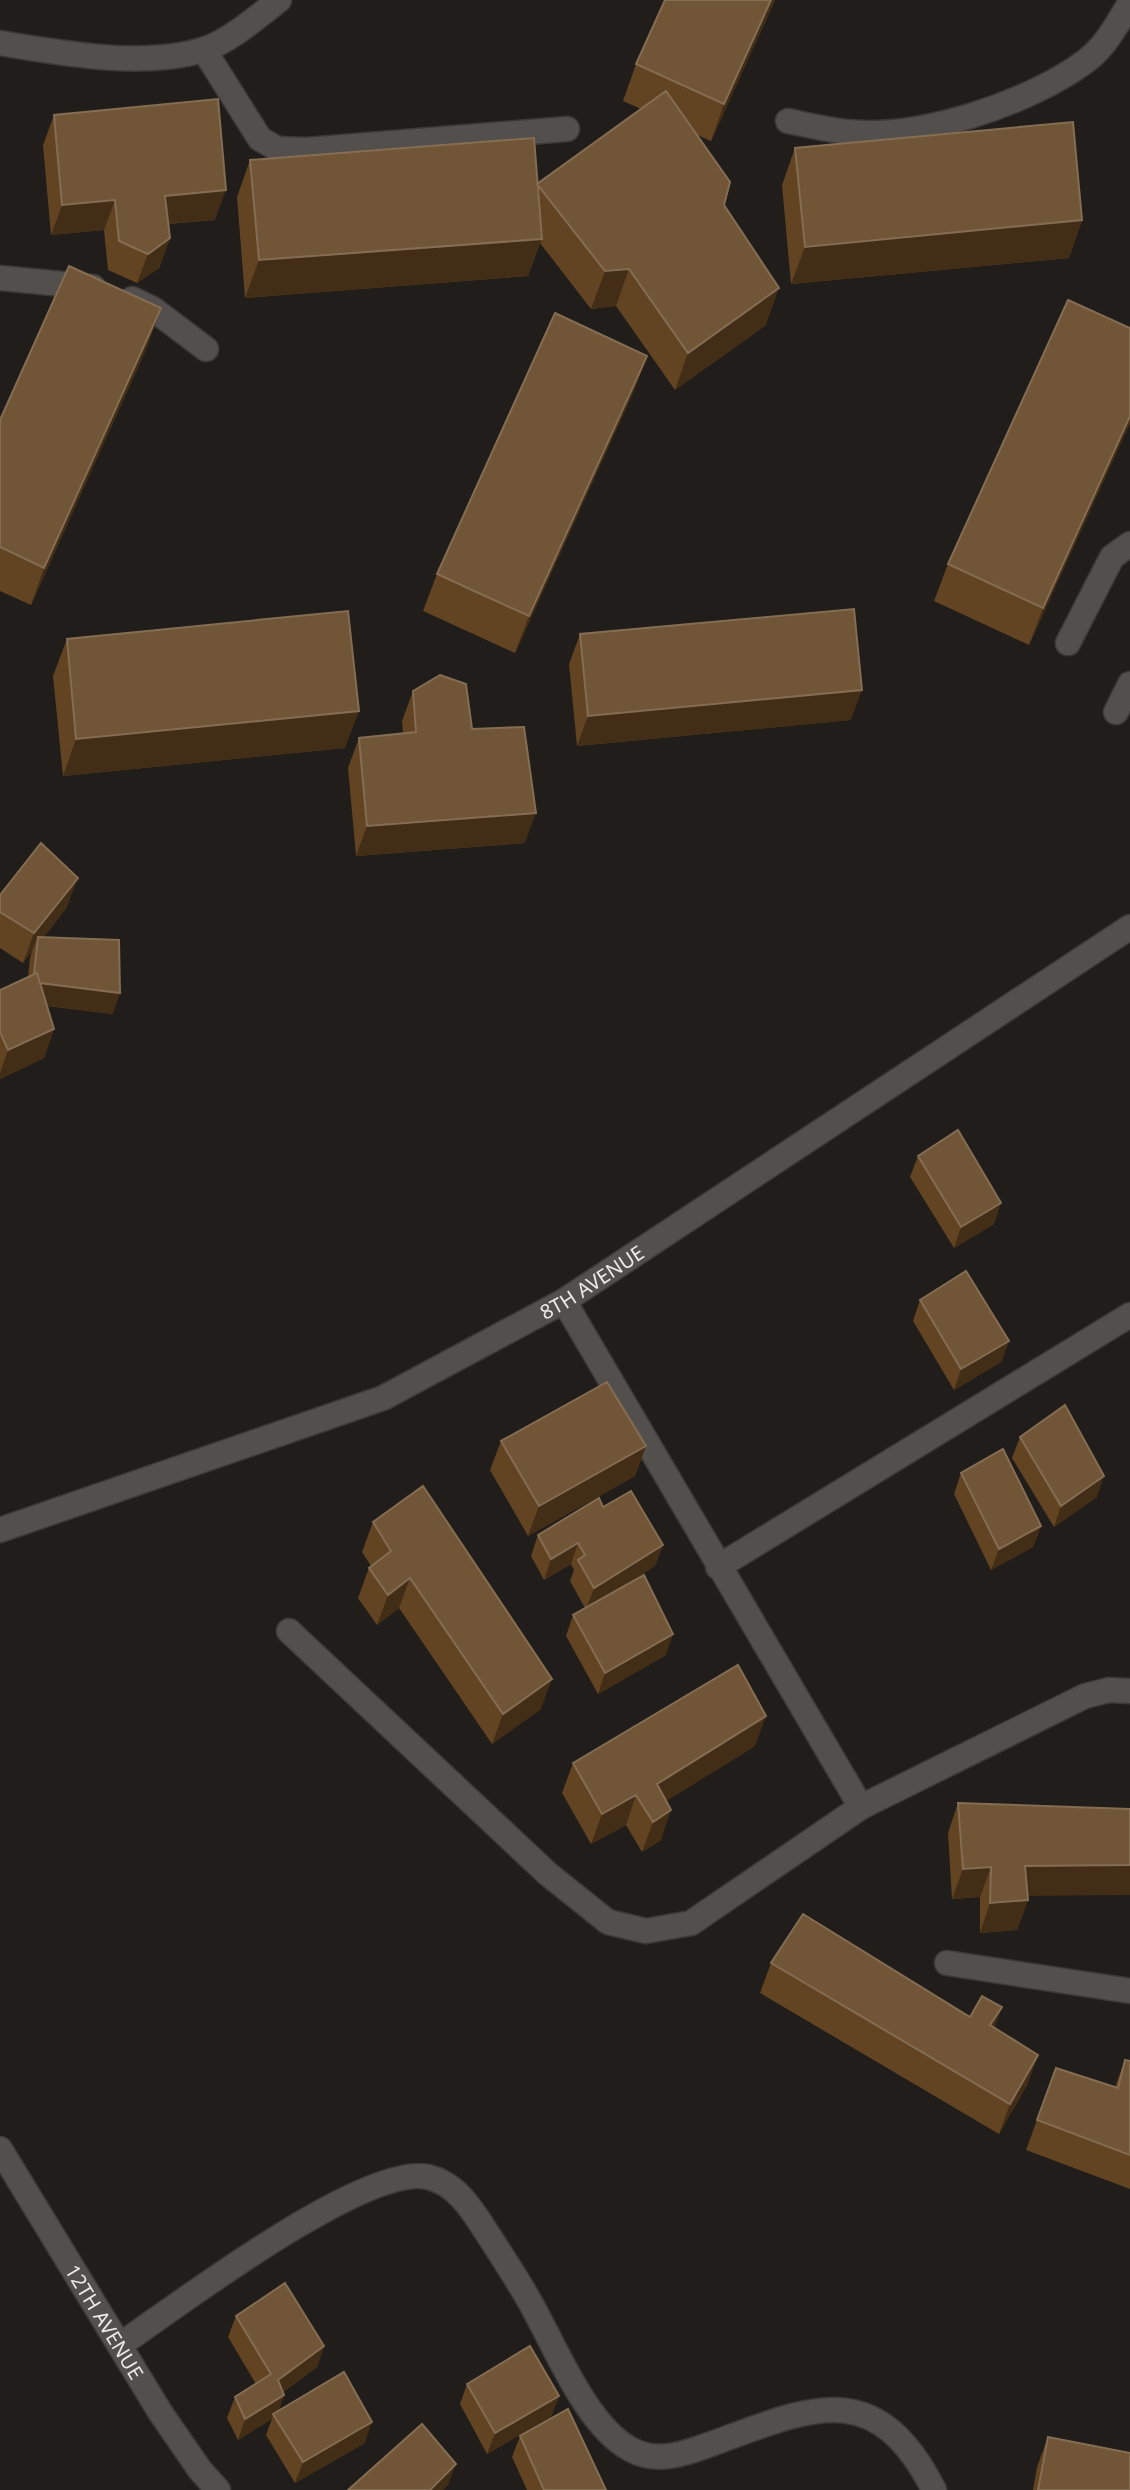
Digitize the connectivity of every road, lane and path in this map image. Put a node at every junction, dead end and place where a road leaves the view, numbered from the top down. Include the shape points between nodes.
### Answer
1 (279, 0) edge
2 (1130, 3) edge
3 (0, 43) edge
4 (204, 50) junction
5 (788, 121) dead end
6 (567, 129) dead end
7 (0, 278) edge
8 (206, 349) dead end
9 (1130, 544) edge
10 (1068, 643) dead end
11 (1130, 684) edge
12 (1116, 712) dead end
13 (1130, 927) edge
14 (564, 1301) junction
15 (1130, 1315) edge
16 (0, 1530) edge
17 (718, 1567) junction
18 (289, 1631) dead end
19 (1130, 1691) edge
20 (861, 1807) junction
21 (947, 1963) dead end
22 (1130, 1991) edge
23 (0, 2149) edge
24 (120, 2345) junction
25 (218, 2490) edge
26 (934, 2490) edge

1 - 4 street
2 - 5 street via 1107,41 1088,60 1013,99 925,127 888,132 850,133
3 - 4 street via 61,53 160,57
4 - 6 street via 260,139 278,149
7 - 8 street via 123,294 153,309
9 - 10 street via 1112,557
11 - 12 street
13 - 14 street, 8TH AVENUE
14 - 16 street, 8TH AVENUE via 383,1398
14 - 17 street
15 - 17 street
17 - 20 street
18 - 20 street via 548,1874 608,1922 646,1931 691,1923
19 - 20 street via 1085,1696
21 - 22 street
23 - 24 street, 12TH AVENUE
24 - 25 street, 12TH AVENUE via 160,2412
24 - 26 street via 275,2241 364,2189 396,2178 427,2177 449,2185 470,2207 580,2392 609,2433 631,2450 673,2456 794,2415 851,2409 883,2424 906,2447

